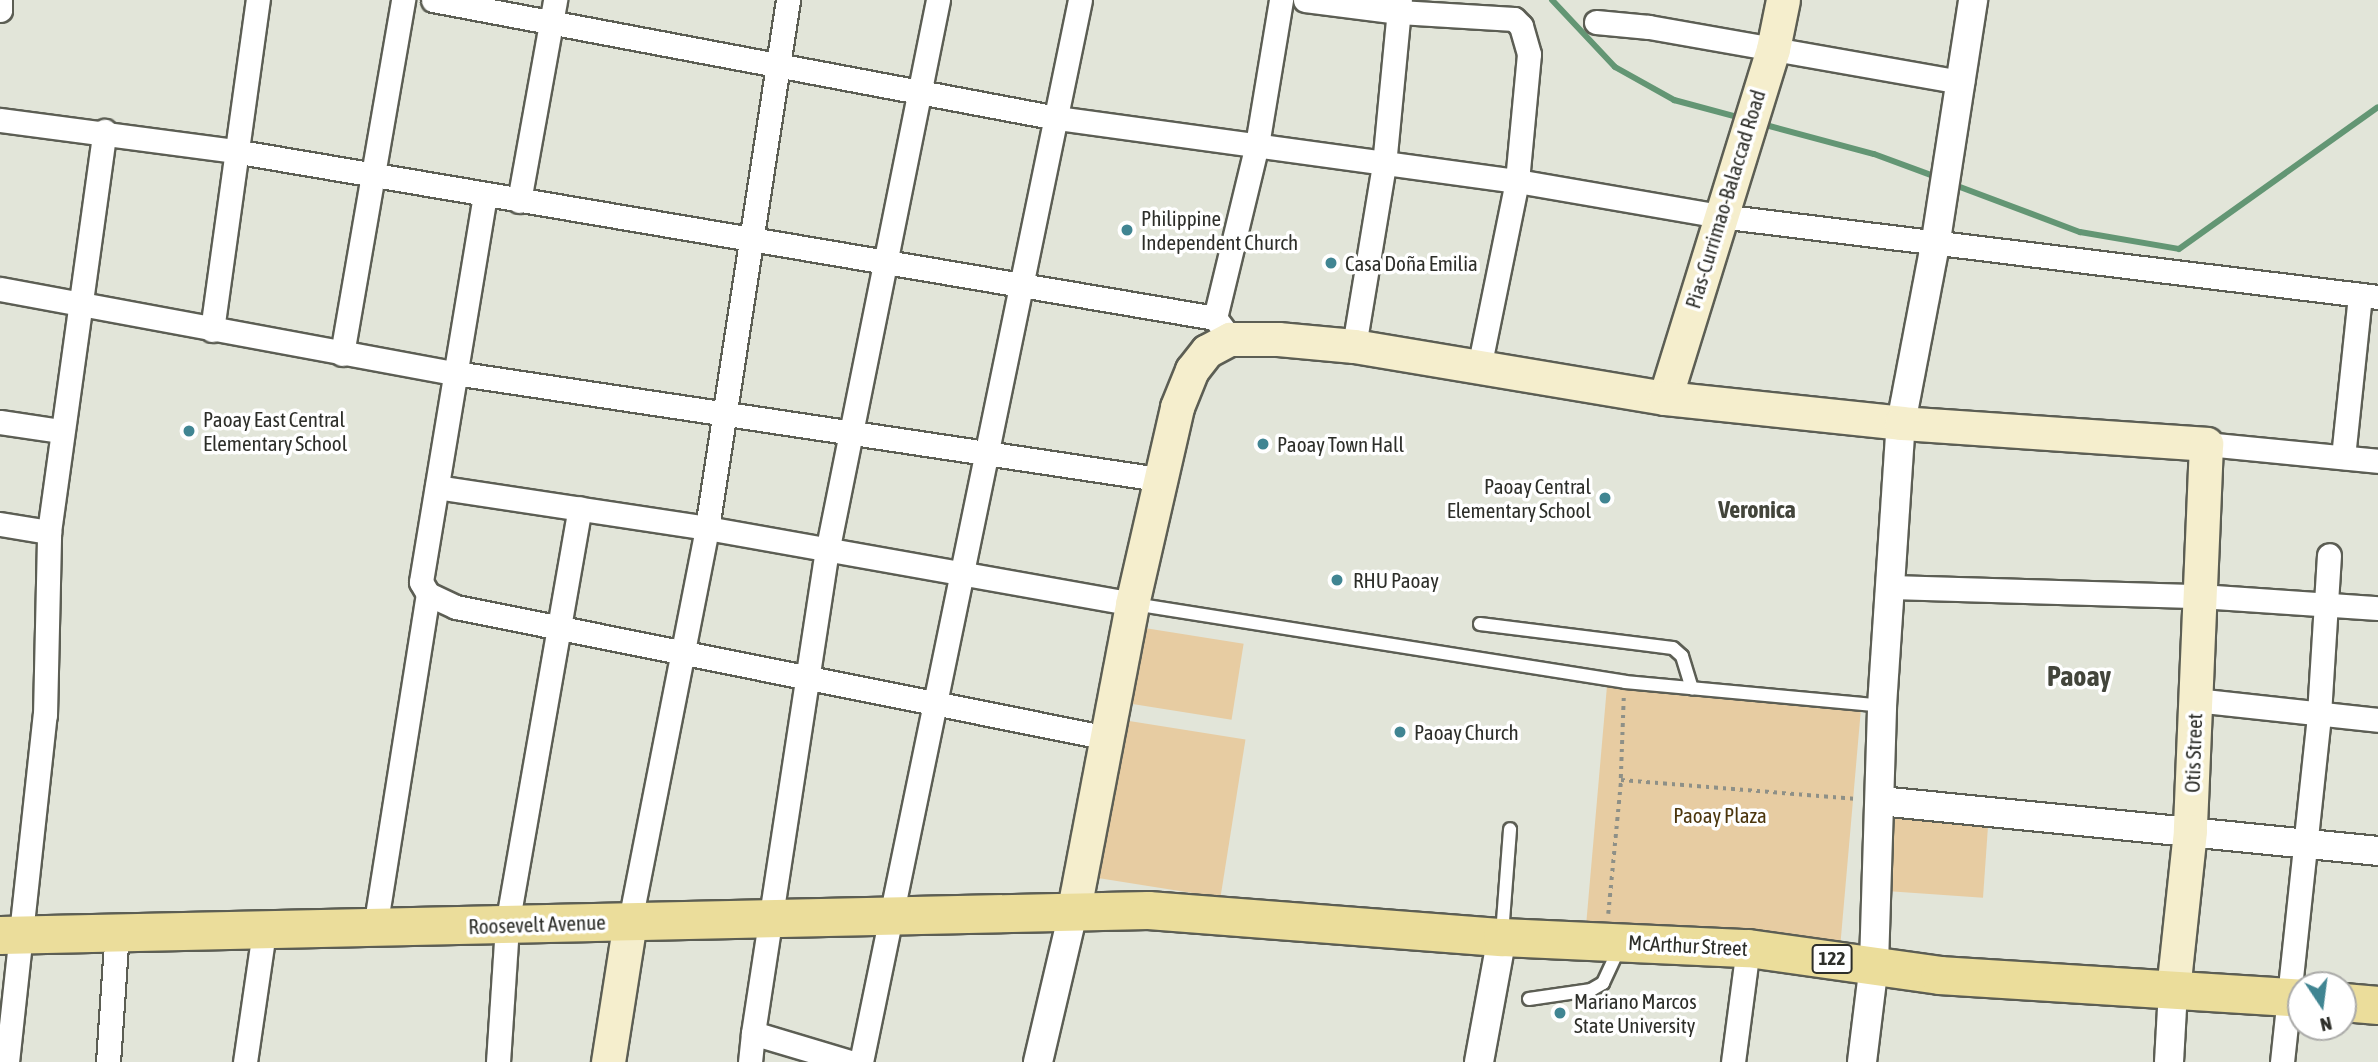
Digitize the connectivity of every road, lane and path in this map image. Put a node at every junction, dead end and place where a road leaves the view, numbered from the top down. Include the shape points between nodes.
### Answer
1 (0, 0) edge
2 (258, 0) edge
3 (403, 0) edge
4 (433, 0) edge
5 (789, 0) edge
6 (937, 0) edge
7 (1080, 0) edge
8 (1281, 0) edge
9 (1305, 0) edge
10 (1783, 0) edge
11 (1973, 0) edge
12 (1400, 6) edge
13 (0, 10) edge
14 (553, 11) edge
15 (1596, 22) dead end
16 (1773, 49) junction
17 (776, 64) junction
18 (1962, 82) junction
19 (920, 90) junction
20 (1057, 118) junction
21 (0, 120) edge
22 (105, 131) junction
23 (1257, 145) junction
24 (234, 151) junction
25 (1384, 165) junction
26 (373, 177) junction
27 (1517, 181) junction
28 (485, 195) junction
29 (519, 201) junction
30 (1720, 216) junction
31 (754, 240) junction
32 (1936, 240) junction
33 (884, 264) junction
34 (1024, 283) junction
35 (0, 289) edge
36 (2369, 296) edge
37 (78, 301) junction
38 (1223, 329) junction
39 (212, 330) junction
40 (1354, 346) junction
41 (342, 354) junction
42 (1479, 367) junction
43 (455, 373) junction
44 (1665, 398) junction
45 (722, 410) junction
46 (0, 422) edge
47 (1901, 423) junction
48 (61, 431) junction
49 (852, 435) junction
50 (2206, 444) junction
51 (987, 453) junction
52 (2343, 457) junction
53 (2378, 461) edge
54 (1158, 480) junction
55 (437, 487) junction
56 (580, 508) junction
57 (0, 524) edge
58 (707, 528) junction
59 (49, 532) junction
60 (827, 552) junction
61 (2329, 555) dead end
62 (963, 576) junction
63 (1891, 587) junction
64 (428, 594) junction
65 (2200, 596) junction
66 (1132, 604) junction
67 (2325, 604) junction
68 (2378, 608) edge
69 (1480, 624) dead end
70 (557, 625) junction
71 (686, 654) junction
72 (807, 677) junction
73 (1625, 682) junction
74 (1692, 688) junction
75 (2195, 700) junction
76 (937, 706) junction
77 (1882, 706) junction
78 (2319, 714) junction
79 (2378, 720) edge
80 (1108, 738) junction
81 (1621, 780) junction
82 (1880, 801) junction
83 (1510, 829) dead end
84 (2190, 831) junction
85 (2307, 842) junction
86 (2378, 851) edge
87 (1074, 908) junction
88 (890, 917) junction
89 (769, 919) junction
90 (630, 921) junction
91 (507, 925) junction
92 (375, 928) junction
93 (117, 930) junction
94 (264, 931) junction
95 (10, 935) edge
96 (1502, 937) junction
97 (1613, 941) junction
98 (1748, 948) junction
99 (1874, 964) junction
100 (2296, 971) edge
101 (2173, 991) junction
102 (2287, 998) edge
103 (1529, 999) dead end
104 (2357, 1003) edge
105 (2378, 1004) edge
106 (753, 1033) junction
107 (2287, 1035) edge
108 (6, 1062) edge
109 (108, 1062) edge
110 (245, 1062) edge
111 (498, 1062) edge
112 (608, 1062) edge
113 (750, 1062) edge
114 (850, 1062) edge
115 (861, 1062) edge
116 (1038, 1062) edge
117 (1479, 1062) edge
118 (1733, 1062) edge
119 (1862, 1062) edge
120 (2169, 1062) edge
121 (2282, 1062) edge

1 - 13 street
2 - 24 street
3 - 26 street
4 - 14 street
5 - 17 street
6 - 19 street
7 - 20 street
8 - 23 street
9 - 12 street
10 - 16 main road, Pias-Currimao-Balaccad Road
11 - 18 street
12 - 25 street
12 - 27 street via 1514,19 1521,26 1529,54
14 - 17 street
14 - 29 street
15 - 16 street
16 - 18 street
16 - 30 main road, Pias-Currimao-Balaccad Road
17 - 19 street
17 - 31 street
18 - 32 street
19 - 20 street
19 - 33 street
20 - 23 street
20 - 34 street
21 - 22 street
22 - 24 street
22 - 37 street
23 - 25 street
23 - 38 street
24 - 26 street
24 - 39 street
25 - 27 street
25 - 40 street
26 - 28 street
26 - 41 street
27 - 30 street
27 - 42 street
28 - 29 street
28 - 43 street
29 - 31 street
30 - 32 street
30 - 44 main road, Pias-Currimao-Balaccad Road
31 - 33 street
31 - 45 street
32 - 36 street
32 - 47 street
33 - 34 street
33 - 49 street
34 - 38 street
34 - 51 street
35 - 37 street
36 - 52 street
37 - 39 street
37 - 48 street
38 - 40 main road
38 - 54 main road via 1192,370
39 - 41 street
40 - 42 main road
41 - 43 street
42 - 44 main road
43 - 45 street
43 - 55 street
44 - 47 main road
45 - 49 street
45 - 58 street
46 - 48 street
47 - 50 main road
47 - 63 street
48 - 59 street
49 - 51 street
49 - 60 street
50 - 52 street
50 - 65 main road, Otis Street
51 - 54 street
51 - 62 street
52 - 53 street
54 - 66 main road
55 - 56 street
55 - 64 street via 421,582
56 - 58 street
56 - 70 street
57 - 59 street
58 - 60 street
58 - 71 street
59 - 95 street via 45,715
60 - 62 street
60 - 72 street
61 - 67 street
62 - 66 street
62 - 76 street
63 - 65 street
63 - 77 street
64 - 70 street via 456,607
64 - 92 street
65 - 67 street
65 - 75 main road, Otis Street
66 - 73 lane
66 - 80 main road
67 - 68 street
67 - 78 street
69 - 74 lane via 1673,648 1682,656
70 - 71 street
70 - 91 street
71 - 72 street
71 - 90 street
72 - 76 street
72 - 89 street
73 - 74 lane
73 - 81 path
74 - 77 lane
75 - 78 street
75 - 84 main road, Otis Street
76 - 80 street
76 - 88 street
77 - 82 street
78 - 79 street
78 - 85 street
80 - 87 main road
81 - 82 path
81 - 97 path
82 - 84 street
82 - 99 street
83 - 96 lane
84 - 85 street
84 - 101 main road, Otis Street
85 - 86 street
85 - 100 street
87 - 88 main road, Roosevelt Avenue
87 - 96 main road, McArthur Street / 122
87 - 116 street
88 - 89 main road, Roosevelt Avenue
88 - 115 street
89 - 90 main road, Roosevelt Avenue
89 - 106 street
90 - 91 main road, Roosevelt Avenue
90 - 112 main road
91 - 92 main road, Roosevelt Avenue
91 - 111 street
92 - 94 main road, Roosevelt Avenue
93 - 94 main road, Roosevelt Avenue
93 - 95 main road, Roosevelt Avenue
93 - 109 street
94 - 110 street
95 - 108 street
96 - 97 main road, McArthur Street / 122
96 - 117 street
97 - 98 main road, McArthur Street / 122
97 - 103 lane via 1603,983 1591,990
98 - 99 main road, McArthur Street / 122
98 - 118 street
99 - 101 main road, McArthur Street / 122 via 1951,976
99 - 119 street
101 - 102 main road, McArthur Street / 122
101 - 120 street, Otis Street
104 - 105 main road
106 - 113 street
106 - 114 street
107 - 121 street

